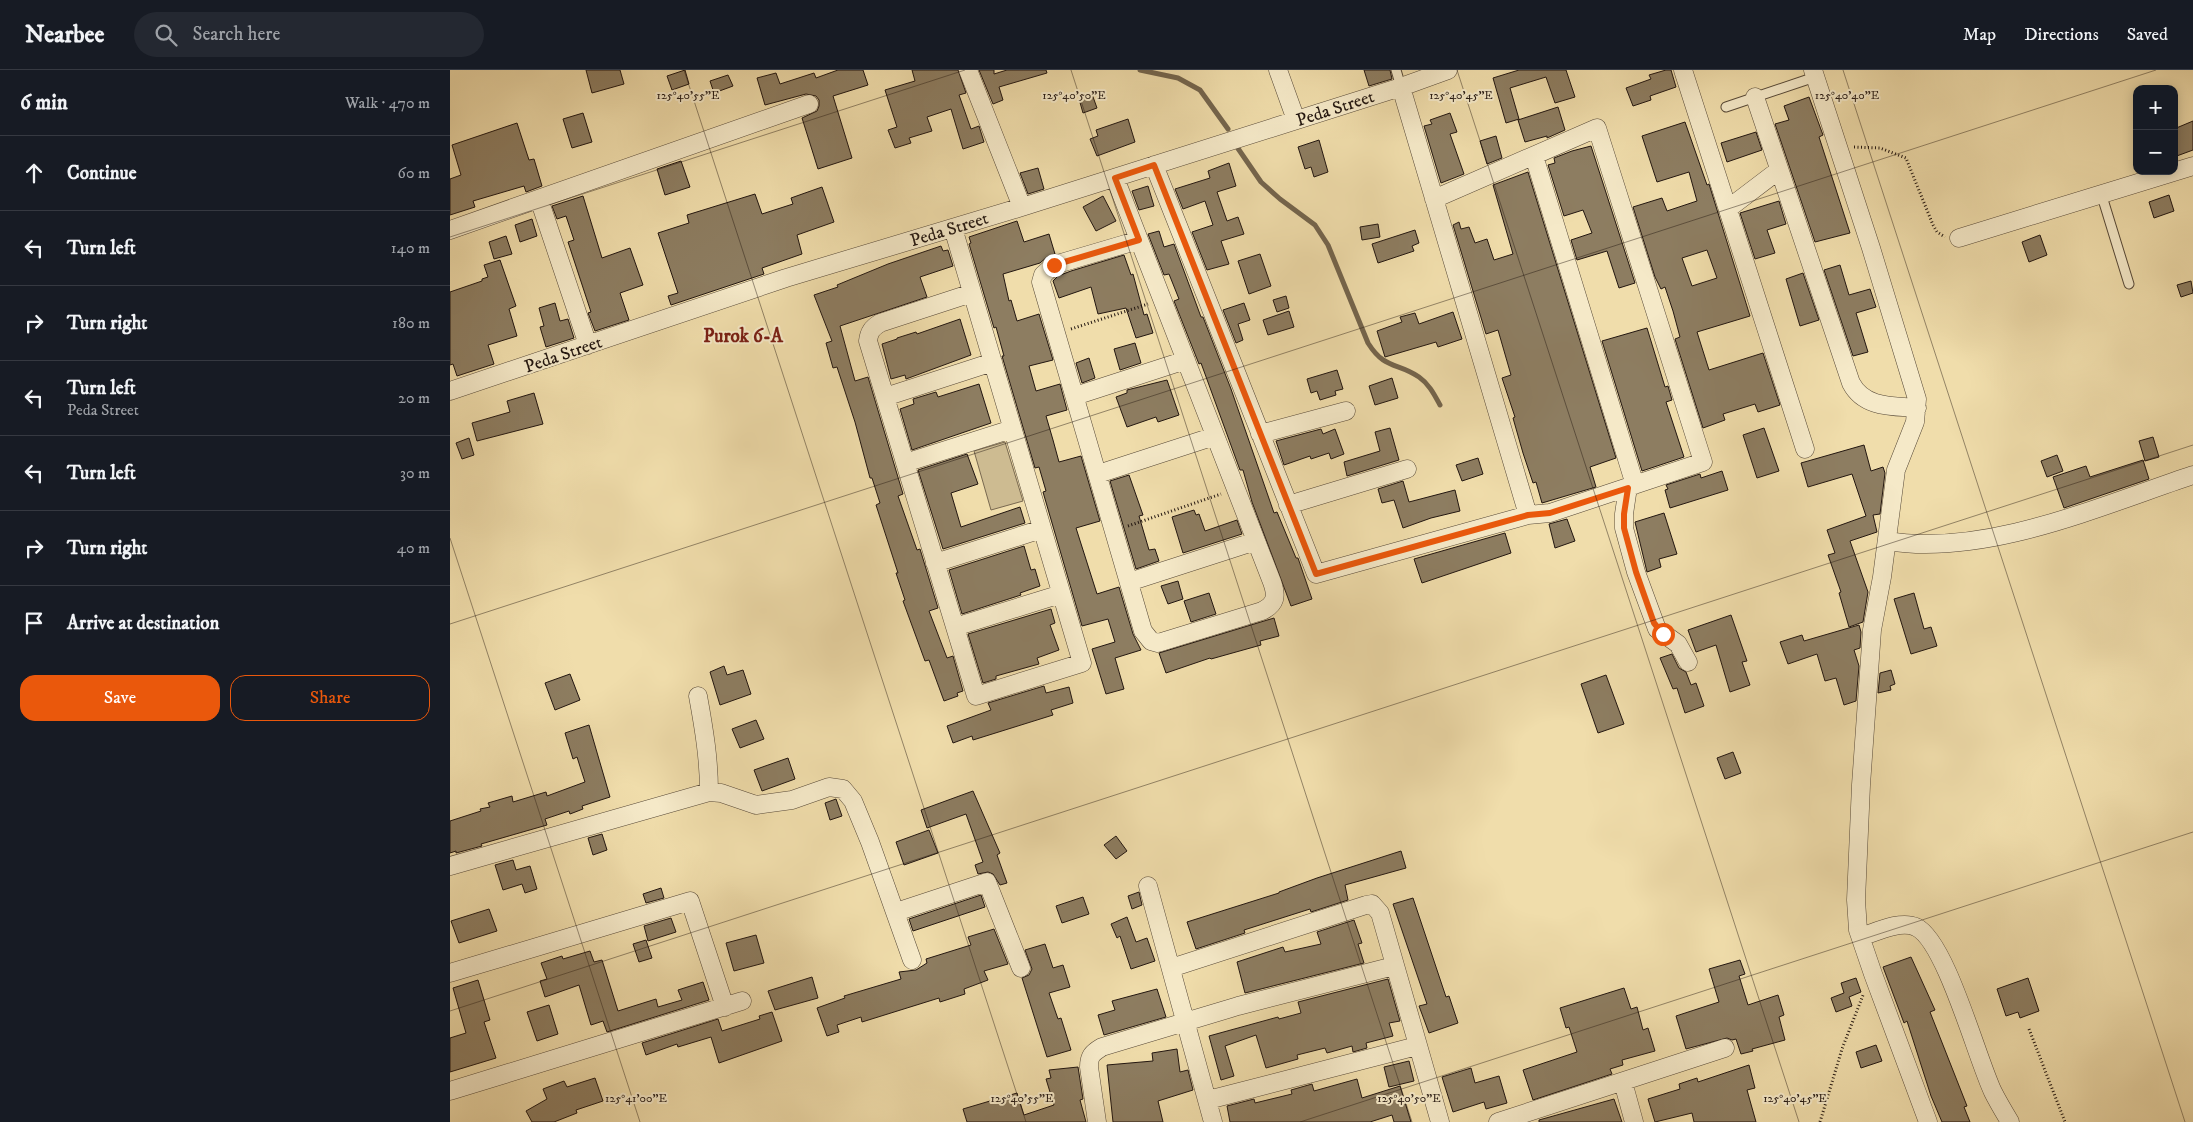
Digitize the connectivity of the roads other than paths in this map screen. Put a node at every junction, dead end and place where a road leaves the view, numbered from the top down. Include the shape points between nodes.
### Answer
1 (968, 70) edge
2 (1278, 70) edge
3 (1448, 70) edge
4 (1683, 70) edge
5 (1814, 74) edge
6 (1399, 78) edge
7 (1755, 97) junction
8 (809, 104) dead end
9 (1726, 106) dead end
10 (1296, 120) junction
11 (1534, 156) junction
12 (1154, 165) junction
13 (2193, 166) edge
14 (1779, 170) junction
15 (1115, 178) junction
16 (2101, 193) junction
17 (539, 199) junction
18 (1434, 199) junction
19 (1022, 207) junction
20 (1728, 208) junction
21 (953, 228) junction
22 (450, 230) edge
23 (1959, 238) road end
24 (1139, 240) junction
25 (2129, 284) dead end
26 (972, 293) junction
27 (588, 345) junction
28 (1186, 360) junction
29 (992, 362) junction
30 (450, 391) edge
31 (1075, 396) junction
32 (885, 397) junction
33 (1917, 408) junction
34 (1346, 411) dead end
35 (1012, 429) junction
36 (1260, 434) junction
37 (1215, 436) junction
38 (1805, 449) dead end
39 (905, 464) junction
40 (1407, 469) dead end
41 (1098, 474) junction
42 (2193, 475) edge
43 (1631, 486) junction
44 (1288, 505) junction
45 (1528, 515) junction
46 (1042, 529) junction
47 (1256, 541) junction
48 (1887, 541) junction
49 (936, 563) junction
50 (1129, 582) junction
51 (1062, 594) junction
52 (955, 627) junction
53 (1688, 662) dead end
54 (698, 696) dead end
55 (709, 792) junction
56 (450, 866) edge
57 (1148, 886) dead end
58 (896, 912) junction
59 (1861, 937) junction
60 (912, 960) dead end
61 (1394, 966) junction
62 (1021, 968) dead end
63 (1171, 968) junction
64 (450, 973) edge
65 (742, 1001) dead end
66 (725, 1006) junction
67 (1187, 1021) junction
68 (1417, 1046) junction
69 (1725, 1048) dead end
70 (1623, 1082) junction
71 (450, 1091) edge
72 (1208, 1100) junction
73 (1533, 1117) edge
74 (1096, 1122) edge
75 (1214, 1122) edge
76 (1440, 1122) edge
77 (1498, 1122) edge
78 (1634, 1122) edge
79 (1928, 1122) edge
80 (2010, 1122) edge

1 - 19 street
2 - 10 street
3 - 6 street, Peda Street
4 - 20 street
5 - 7 lane
5 - 33 street via 1916,390
6 - 10 street, Peda Street
6 - 18 street
7 - 9 lane
7 - 14 street
8 - 17 street
10 - 12 street, Peda Street
11 - 18 street
11 - 43 street
11 - 43 street via 1598,128 1703,462
12 - 15 street, Peda Street
12 - 36 street
13 - 16 street
14 - 20 street
14 - 33 street via 1854,390 1860,397 1880,404
15 - 19 street, Peda Street
15 - 24 street
16 - 23 street
16 - 25 lane
17 - 22 street
17 - 27 street
18 - 45 street
19 - 21 street, Peda Street
20 - 38 street
21 - 26 street
21 - 27 street, Peda Street via 786,278
24 - 28 street
24 - 31 street via 1054,265 1043,275 1041,282
26 - 29 street
26 - 32 street via 873,327 868,341
27 - 30 street, Peda Street
28 - 31 street
28 - 37 street
29 - 32 street
29 - 35 street
31 - 41 street
32 - 39 street
33 - 48 street via 1915,422 1896,470
34 - 36 street
35 - 39 street
35 - 46 street
36 - 44 street
37 - 41 street
37 - 47 street
39 - 49 street
40 - 44 street
41 - 50 street
42 - 48 street via 2077,514 1987,538 1933,545
43 - 45 street via 1550,513
43 - 53 street via 1624,528 1636,572 1657,629 1678,644
44 - 45 street via 1316,574
46 - 49 street
46 - 51 street
47 - 50 street
47 - 50 street via 1275,590 1271,606 1262,611 1158,643 1143,631
48 - 59 street via 1868,662 1856,900
49 - 52 street
51 - 52 street
51 - 52 street via 1082,663 976,696
54 - 55 street via 706,738
55 - 56 street
55 - 58 street via 756,805 792,800 829,787 843,789 853,801
57 - 63 street
58 - 60 street
58 - 62 street via 987,882
59 - 79 street
59 - 80 street via 1907,925 1916,927 1933,942 1993,1092
61 - 63 street via 1380,913 1372,904
61 - 67 street
61 - 68 street
63 - 67 street
64 - 66 street via 690,901
65 - 66 street
66 - 71 street
67 - 72 street
67 - 74 street via 1102,1046 1093,1052 1089,1067
68 - 72 street
68 - 76 street
69 - 70 street
70 - 73 street
70 - 78 street
72 - 75 street
73 - 77 street

